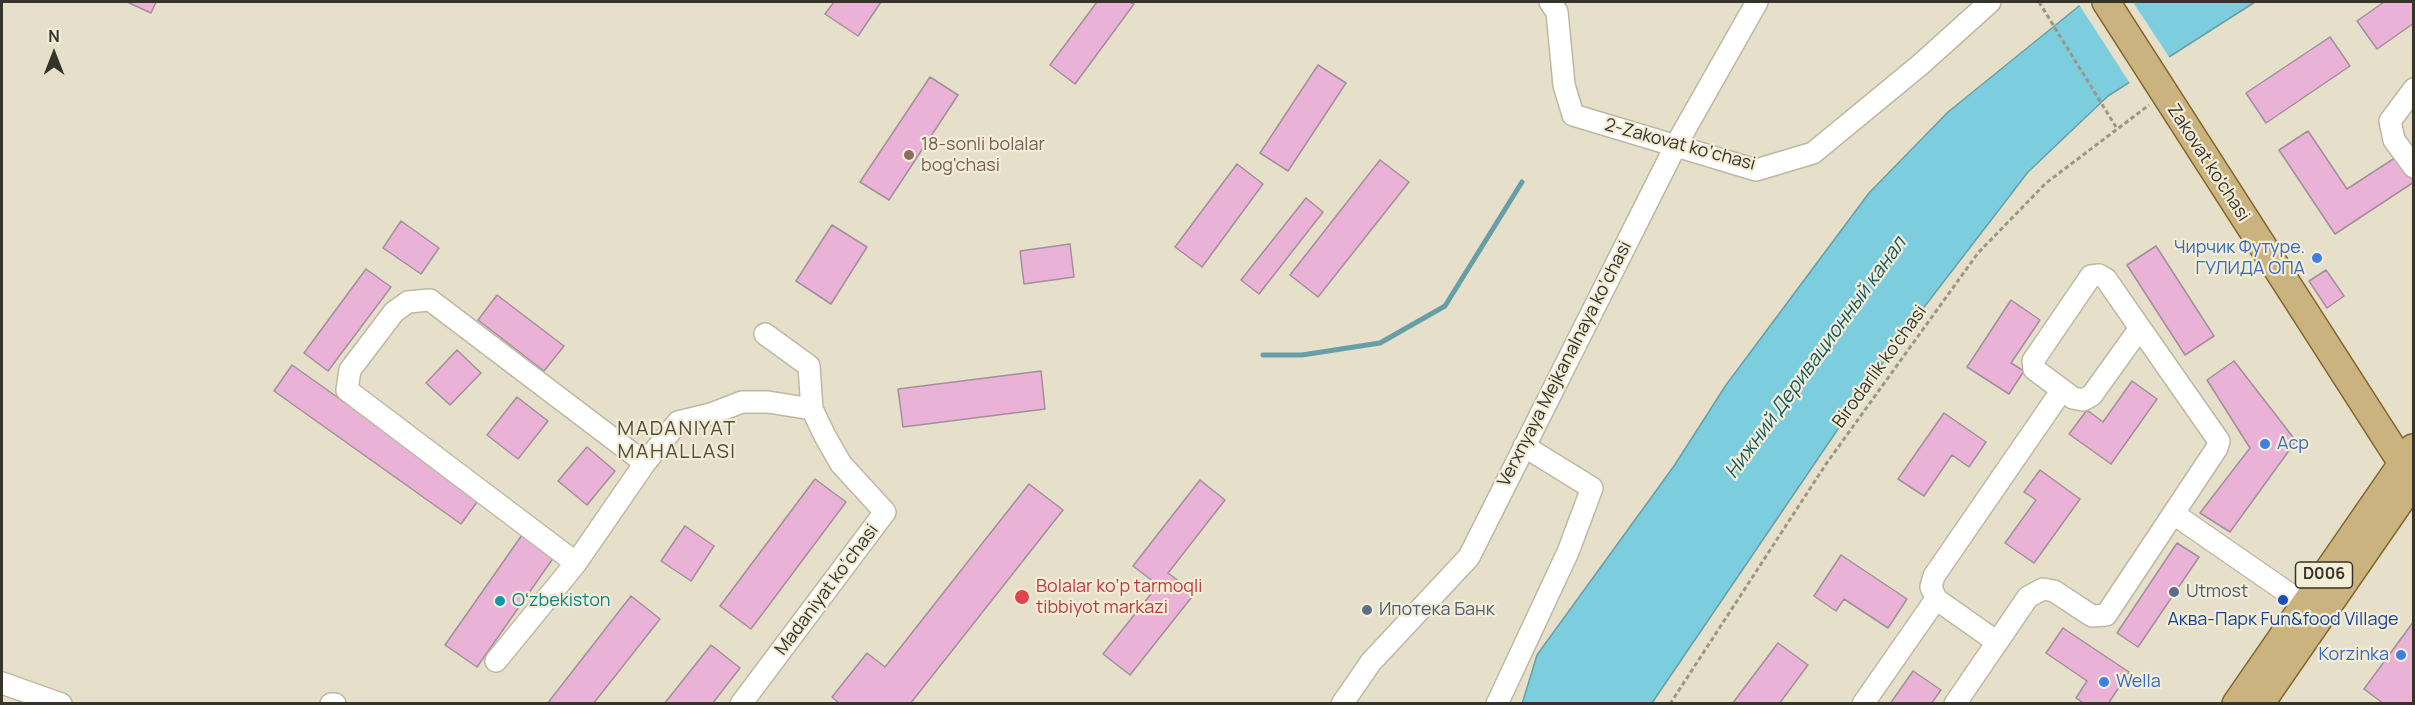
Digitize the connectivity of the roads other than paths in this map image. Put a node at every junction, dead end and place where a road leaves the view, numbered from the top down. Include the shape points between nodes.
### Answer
1 (1550, 2) edge
2 (1757, 2) edge
3 (1990, 2) edge
4 (2106, 2) edge
5 (2414, 89) edge
6 (1676, 145) junction
7 (2414, 167) edge
8 (2140, 328) junction
9 (765, 334) dead end
10 (2062, 390) junction
11 (812, 409) junction
12 (1524, 446) junction
13 (645, 463) junction
14 (2411, 466) edge
15 (2174, 514) junction
16 (576, 563) junction
17 (1936, 599) junction
18 (2304, 604) junction
19 (1997, 642) junction
20 (496, 661) dead end
21 (2, 683) edge
22 (61, 704) edge
23 (741, 704) edge
24 (1342, 704) edge
25 (1497, 704) edge
26 (1863, 704) edge
27 (1955, 704) edge
28 (2236, 704) edge
29 (2260, 704) edge

1 - 6 street, 2-Zakovat ko‘chasi via 1557,12 1564,85 1573,115
2 - 6 street, Verxnyaya Mejkanalnaya ko‘chasi
3 - 6 street, 2-Zakovat ko‘chasi via 1813,153 1756,170
4 - 14 main road, Zakovat ko'chasi
5 - 7 street via 2392,116 2390,125 2400,150
6 - 12 street, Verxnyaya Mejkanalnaya ko‘chasi
8 - 10 street via 2092,395 2083,400
8 - 10 street via 2106,279 2091,276 2033,361 2034,369
8 - 15 street via 2219,441
9 - 11 street, Madaniyat ko‘chasi via 809,366
10 - 17 street via 1934,576 1931,587
11 - 13 street via 742,402 678,422
11 - 23 street, Madaniyat ko‘chasi via 841,464 885,512
12 - 24 street, Verxnyaya Mejkanalnaya ko‘chasi via 1468,557 1371,662
12 - 25 street via 1592,488 1568,552
13 - 16 street
13 - 16 street via 430,300 408,302 394,312 350,370 347,390
14 - 18 main road, D006
14 - 29 main road, D006
15 - 18 street
15 - 19 street via 2106,615 2092,615 2054,591 2043,589 2028,597
16 - 20 street
17 - 19 street
17 - 26 street
18 - 28 main road, D006
19 - 27 street
21 - 22 street

